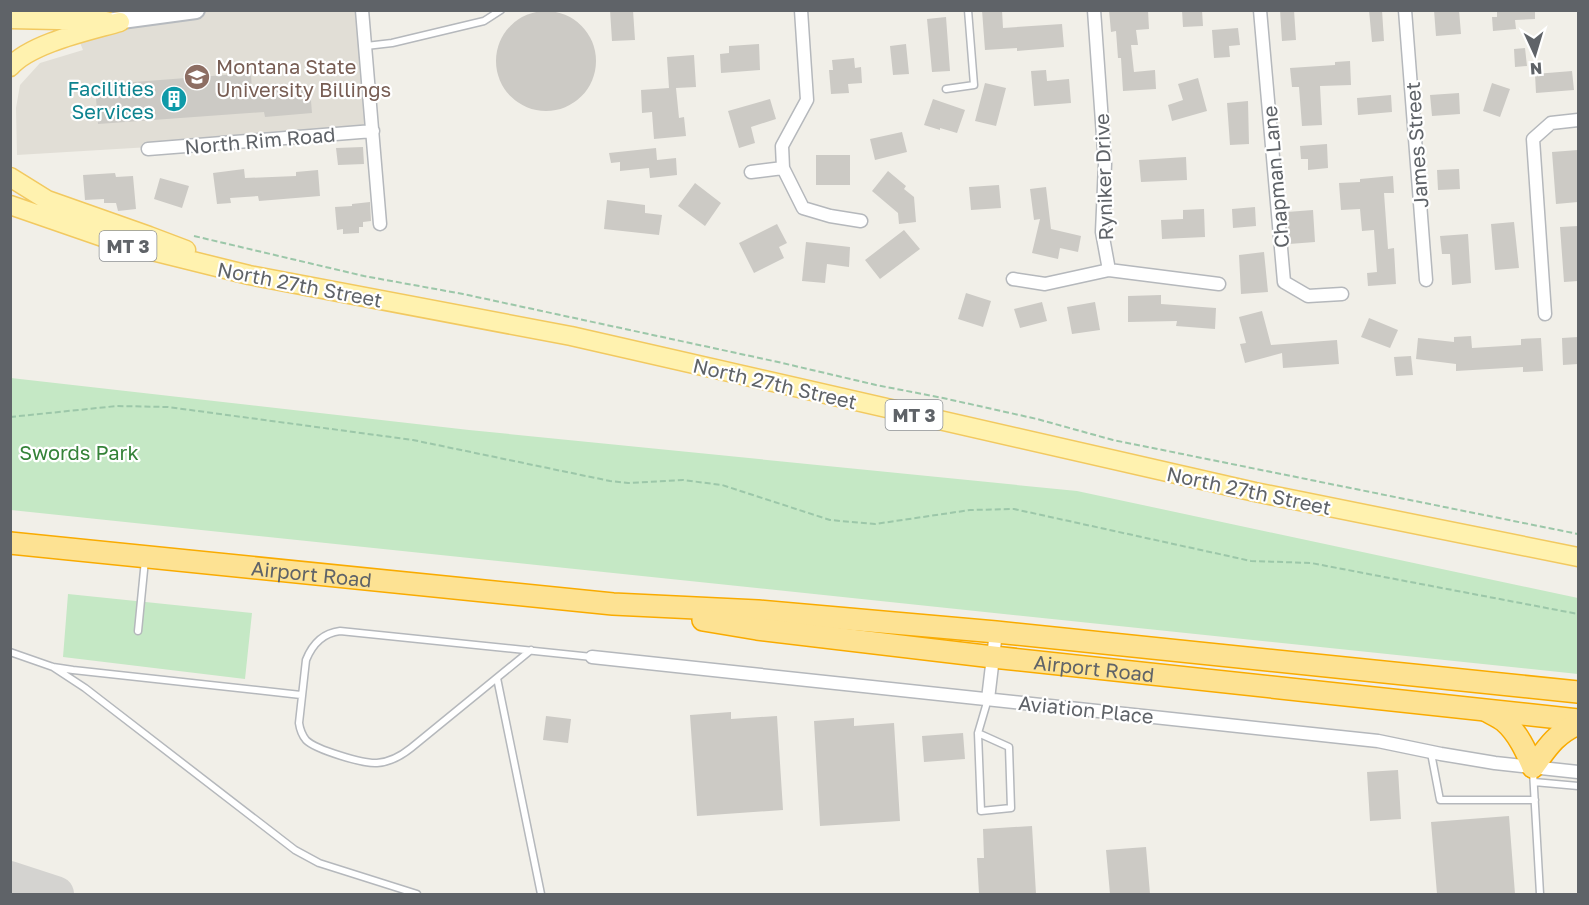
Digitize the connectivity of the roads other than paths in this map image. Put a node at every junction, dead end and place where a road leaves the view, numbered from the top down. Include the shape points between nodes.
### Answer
1 (196, 10) edge
2 (362, 10) edge
3 (501, 10) edge
4 (801, 10) edge
5 (968, 10) edge
6 (1094, 10) edge
7 (1260, 10) edge
8 (1405, 10) edge
9 (10, 19) edge
10 (120, 22) junction
11 (10, 27) edge
12 (366, 46) junction
13 (10, 67) edge
14 (946, 89) dead end
15 (1578, 120) edge
16 (373, 131) junction
17 (148, 149) dead end
18 (783, 168) junction
19 (751, 172) dead end
20 (10, 177) edge
21 (10, 205) edge
22 (861, 221) dead end
23 (380, 224) dead end
24 (1109, 270) junction
25 (249, 275) junction
26 (1013, 279) dead end
27 (1426, 280) dead end
28 (1219, 284) dead end
29 (1342, 294) dead end
30 (1545, 314) dead end
31 (10, 543) edge
32 (146, 557) junction
33 (1578, 557) edge
34 (613, 604) junction
35 (138, 631) dead end
36 (996, 632) junction
37 (531, 651) junction
38 (10, 652) edge
39 (592, 657) joint
40 (993, 657) junction
41 (53, 667) junction
42 (497, 678) junction
43 (1578, 692) edge
44 (301, 695) junction
45 (988, 699) junction
46 (1486, 710) junction
47 (1578, 722) edge
48 (978, 733) junction
49 (1430, 751) junction
50 (1578, 772) edge
51 (1533, 774) junction
52 (1578, 786) edge
53 (1535, 800) junction
54 (417, 894) edge
55 (541, 894) edge
56 (1540, 894) edge

1 - 10 main road
2 - 12 street
3 - 12 lane via 484,21
4 - 18 street via 807,100 782,146
5 - 14 lane via 974,85
6 - 24 street, Ryniker Drive via 1105,164 1102,232
7 - 29 street, Chapman Lane via 1284,282 1308,296
8 - 27 street, James Street
9 - 10 main road
10 - 11 main road
10 - 13 main road via 39,47
12 - 16 street
15 - 30 street via 1551,123 1533,140
16 - 17 street, North Rim Road
16 - 23 street
18 - 19 street
18 - 22 street via 803,208
20 - 25 main road via 47,201
21 - 25 main road, North 27th Street / MT 3 via 120,243
24 - 26 street via 1045,284
24 - 28 street, Ryniker Drive
25 - 33 main road, North 27th Street / MT 3 via 571,336 1255,492
31 - 32 highway, Airport Road
32 - 34 highway, Airport Road
32 - 35 lane
34 - 36 highway, Airport Road via 758,611
34 - 40 highway, Airport Road via 757,629
36 - 40 street
36 - 43 highway, Airport Road
37 - 39 lane
37 - 42 lane
37 - 44 lane via 331,632 309,651
38 - 41 lane
39 - 45 street, Aviation Place
40 - 45 street
40 - 46 highway, Airport Road
41 - 44 lane
41 - 54 lane via 300,853 319,863
42 - 44 lane via 403,754 377,763 321,750 305,739 299,723
42 - 55 lane
45 - 48 lane
45 - 49 street, Aviation Place via 1378,741
46 - 47 highway, Airport Road
46 - 51 highway via 1512,730 1527,752
47 - 51 highway via 1550,743
48 - 48 lane via 981,811 1011,808 1009,747
49 - 51 street, Aviation Place
49 - 53 lane via 1440,800
50 - 51 street, Aviation Place
51 - 52 lane
51 - 53 lane
53 - 56 lane

